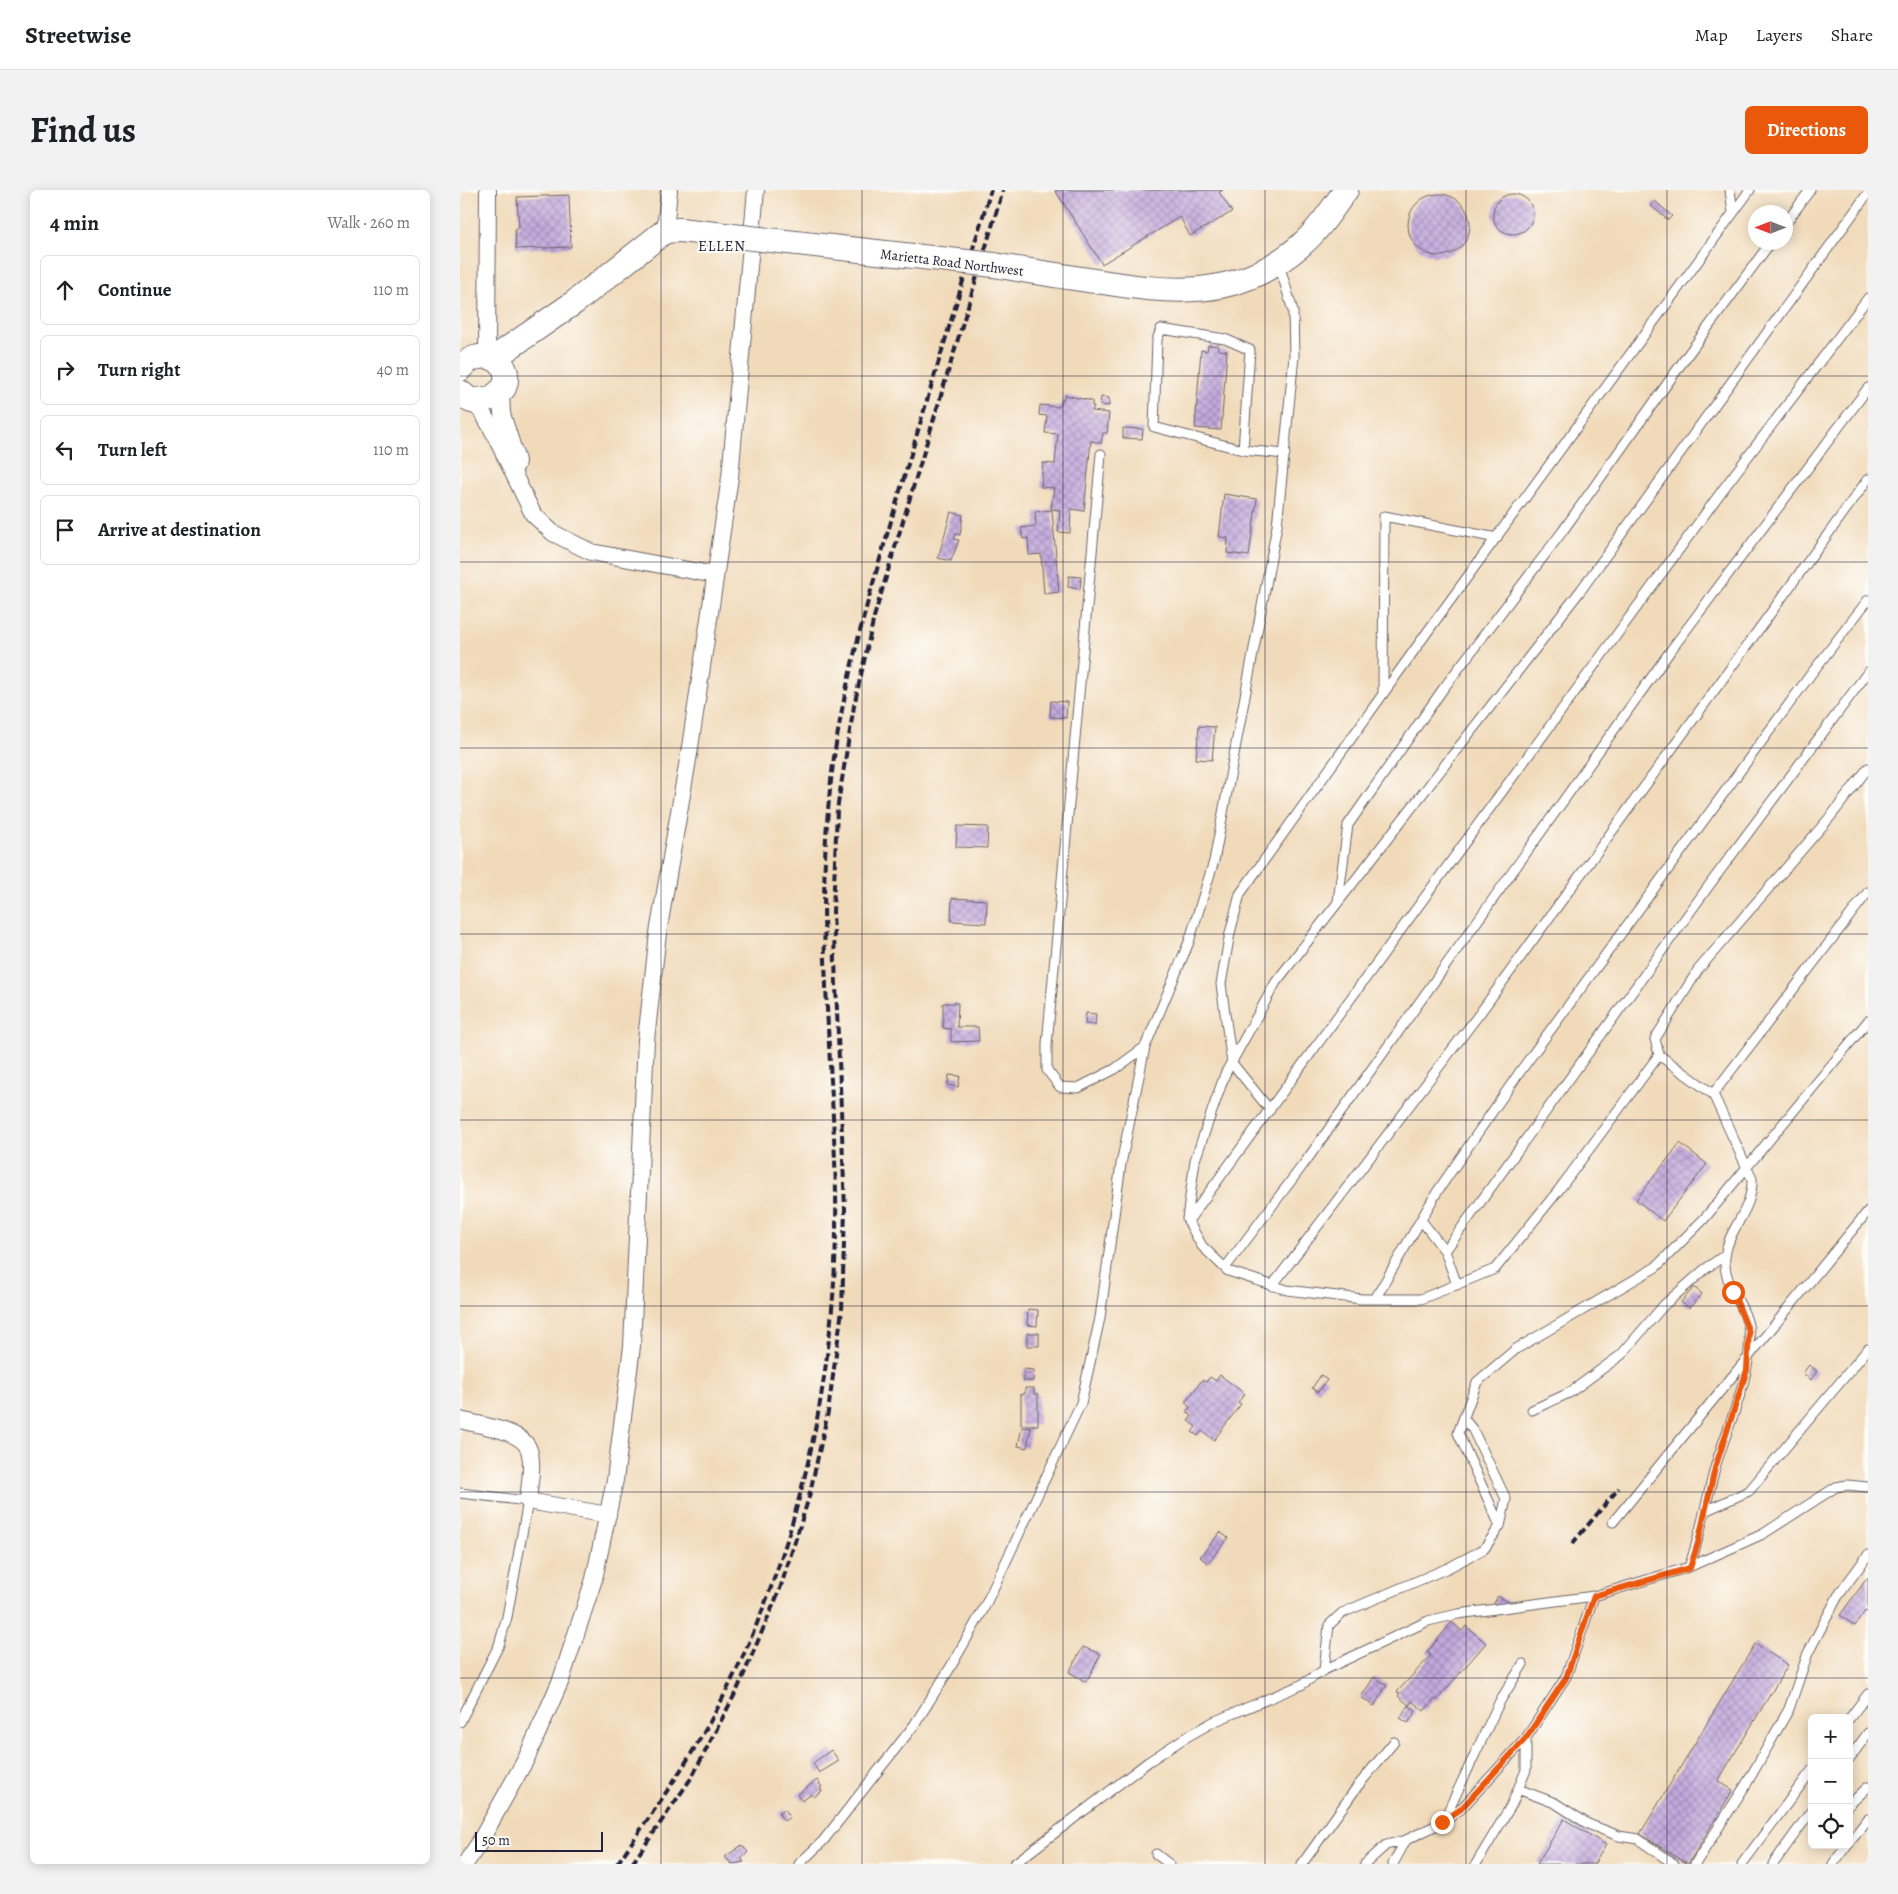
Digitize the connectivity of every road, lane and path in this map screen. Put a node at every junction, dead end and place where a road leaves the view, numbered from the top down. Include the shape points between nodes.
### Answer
1 (669, 190) edge
2 (756, 190) edge
3 (1346, 190) edge
4 (1730, 190) edge
5 (1750, 190) edge
6 (1810, 190) edge
7 (490, 191) edge
8 (1868, 193) edge
9 (1733, 213) junction
10 (1793, 213) edge
11 (673, 231) junction
12 (1765, 250) edge
13 (1279, 262) junction
14 (1868, 298) edge
15 (551, 318) junction
16 (475, 360) edge
17 (503, 387) junction
18 (1868, 388) edge
19 (463, 396) edge
20 (1243, 450) junction
21 (1101, 454) dead end
22 (1285, 454) junction
23 (515, 474) junction
24 (1868, 479) edge
25 (1497, 538) junction
26 (715, 575) junction
27 (1868, 600) edge
28 (1868, 672) edge
29 (1383, 695) junction
30 (1868, 768) edge
31 (1868, 892) edge
32 (1338, 902) junction
33 (1868, 1021) edge
34 (1145, 1047) junction
35 (1659, 1055) junction
36 (1232, 1063) junction
37 (1713, 1094) junction
38 (1270, 1110) junction
39 (1746, 1166) junction
40 (1868, 1211) edge
41 (1421, 1220) junction
42 (1188, 1221) junction
43 (1445, 1251) junction
44 (1725, 1255) junction
45 (1225, 1268) junction
46 (1457, 1285) junction
47 (1272, 1286) junction
48 (1376, 1299) junction
49 (1868, 1350) edge
50 (1747, 1361) junction
51 (1532, 1410) dead end
52 (1464, 1419) junction
53 (460, 1420) edge
54 (1868, 1487) edge
55 (460, 1493) edge
56 (528, 1501) junction
57 (1705, 1511) junction
58 (608, 1515) junction
59 (1613, 1522) dead end
60 (1500, 1526) junction
61 (1868, 1555) edge
62 (1690, 1568) junction
63 (1594, 1596) junction
64 (1523, 1664) dead end
65 (1324, 1670) junction
66 (1868, 1694) edge
67 (1853, 1715) edge
68 (460, 1722) edge
69 (1526, 1738) junction
70 (1867, 1738) edge
71 (1394, 1742) dead end
72 (1853, 1754) edge
73 (1808, 1775) edge
74 (1868, 1787) edge
75 (1518, 1789) junction
76 (1850, 1804) edge
77 (1808, 1816) edge
78 (1868, 1819) edge
79 (1442, 1822) junction
80 (1853, 1838) edge
81 (1406, 1840) junction
82 (1844, 1849) edge
83 (1156, 1854) dead end
84 (465, 1864) edge
85 (798, 1864) edge
86 (1014, 1864) edge
87 (1169, 1864) edge
88 (1302, 1864) edge
89 (1365, 1864) edge
90 (1393, 1864) edge
91 (1476, 1864) edge
92 (1674, 1864) edge
93 (1695, 1864) edge
94 (1742, 1864) edge
95 (1773, 1864) edge
96 (1833, 1864) edge

1 - 11 street
2 - 26 street via 730,478
3 - 13 street, Marietta Road Northwest via 1319,227
4 - 9 lane
5 - 9 lane
6 - 10 lane
7 - 16 street
8 - 32 lane via 1581,590
9 - 25 lane
11 - 13 street, Marietta Road Northwest, bridge via 994,265 1156,290 1194,291 1233,283
11 - 15 street
12 - 32 lane via 1562,532 1443,689 1348,825
13 - 22 lane via 1293,311 1294,356
14 - 38 lane via 1724,488
15 - 16 street via 518,344
15 - 17 street
16 - 17 street via 504,369
17 - 19 street via 484,401
17 - 23 street via 502,414 516,460
18 - 45 lane via 1671,650 1312,1153
19 - 23 street via 482,412
20 - 20 lane via 1250,350 1225,339 1161,329 1157,340 1154,427
20 - 22 lane
21 - 34 lane via 1046,1070 1060,1087 1078,1088 1115,1070
22 - 34 lane via 1278,526 1214,861 1189,942
23 - 26 street via 533,514 554,533 592,552
24 - 47 lane via 1480,1013
25 - 29 lane
25 - 29 lane via 1384,516
26 - 58 street via 658,933 646,1040 632,1346
27 - 41 lane via 1525,1065
28 - 43 lane
29 - 36 lane via 1240,894 1221,984
30 - 35 lane via 1831,816 1698,970 1655,1039
31 - 37 lane
32 - 36 lane via 1276,982
33 - 39 lane
34 - 85 lane via 1121,1164 1100,1318 1081,1403 984,1610 950,1668 898,1746 823,1841
35 - 37 lane
35 - 46 lane via 1496,1269
36 - 38 lane
36 - 42 lane via 1225,1074 1195,1160
37 - 39 lane
38 - 42 lane
39 - 44 lane via 1753,1192
39 - 52 lane via 1704,1218 1656,1266 1516,1349 1477,1382
40 - 50 lane
41 - 43 lane
41 - 48 lane
42 - 45 lane via 1202,1246
43 - 46 lane
44 - 50 lane via 1726,1277 1749,1332
44 - 51 lane via 1664,1305 1621,1355 1569,1393
45 - 47 lane via 1228,1272
46 - 48 lane via 1421,1299
47 - 48 lane
49 - 57 lane via 1749,1491
50 - 57 lane
50 - 59 lane
52 - 60 lane via 1458,1433
52 - 60 lane via 1474,1430 1506,1500
53 - 56 street via 511,1433 522,1439 529,1449
54 - 62 lane via 1836,1487 1763,1534
55 - 56 lane
56 - 58 street
56 - 68 lane via 499,1645
57 - 62 lane
58 - 84 street via 594,1579 561,1680 526,1759
60 - 65 lane via 1484,1549 1448,1568 1342,1613 1329,1625
61 - 93 lane via 1838,1596 1808,1653 1790,1709
62 - 63 lane
63 - 65 lane via 1428,1621
63 - 69 lane via 1566,1678
64 - 79 lane via 1500,1700
65 - 86 lane via 1301,1685 1213,1722 1183,1739
66 - 67 lane
69 - 75 lane via 1526,1770
69 - 79 lane via 1461,1809
70 - 72 lane
71 - 88 lane
73 - 94 lane
74 - 76 lane
75 - 91 lane
75 - 92 lane via 1555,1803 1588,1824 1619,1836 1638,1839
77 - 95 lane
78 - 80 lane
79 - 81 lane
81 - 89 lane via 1386,1845
81 - 90 lane
82 - 96 lane
83 - 87 lane

